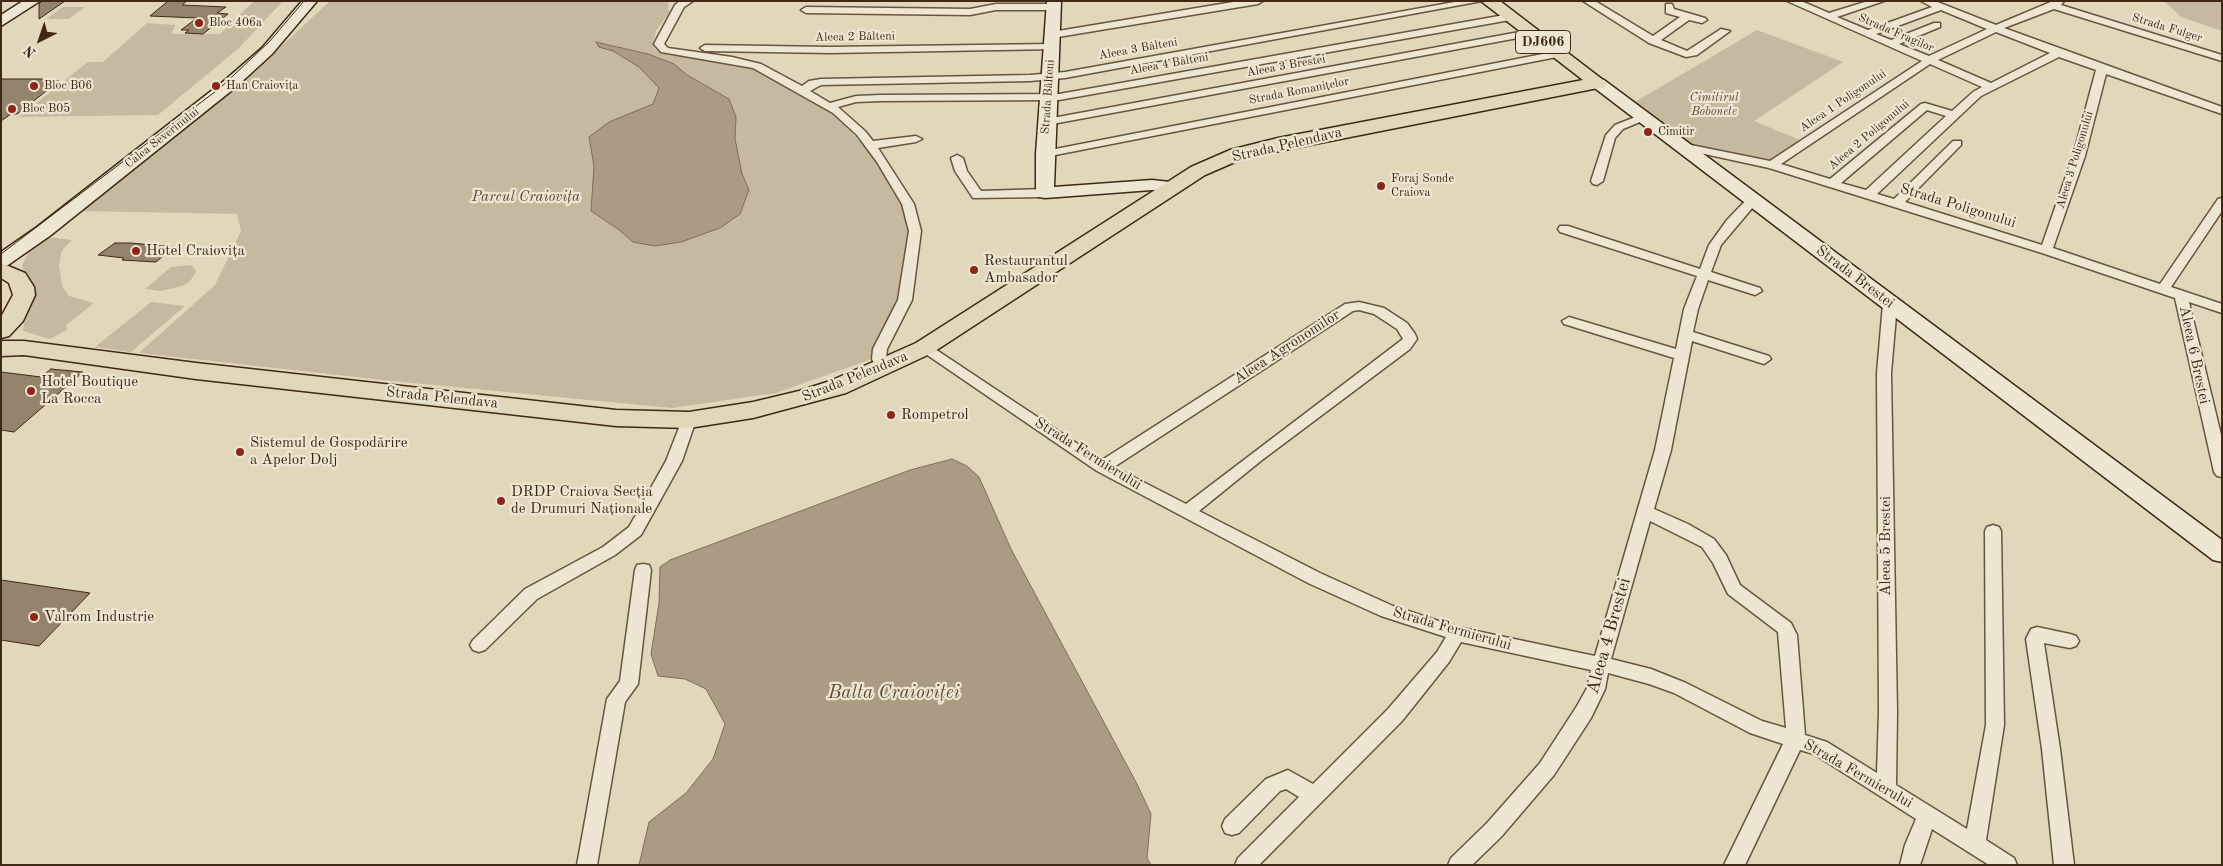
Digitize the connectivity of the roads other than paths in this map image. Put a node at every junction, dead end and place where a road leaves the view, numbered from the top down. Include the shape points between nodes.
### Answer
1 (18, 1) edge
2 (33, 1) edge
3 (294, 1) edge
4 (310, 1) edge
5 (1258, 1) edge
6 (1477, 1) edge
7 (1488, 1) edge
8 (1588, 1) edge
9 (1792, 1) edge
10 (1879, 1) edge
11 (1926, 1) edge
12 (681, 2) edge
13 (1053, 4) edge
14 (2057, 4) edge
15 (860, 6) edge
16 (1669, 6) dead end
17 (1940, 7) junction
18 (806, 10) dead end
19 (1, 12) edge
20 (1688, 16) junction
21 (1510, 17) junction
22 (1827, 17) junction
23 (1702, 20) dead end
24 (1, 22) edge
25 (1937, 26) dead end
26 (1994, 30) junction
27 (1725, 31) dead end
28 (1530, 33) junction
29 (1866, 34) junction
30 (1052, 41) junction
31 (1653, 41) junction
32 (659, 44) junction
33 (1890, 44) junction
34 (2058, 53) junction
35 (1558, 54) junction
36 (2222, 58) edge
37 (1930, 60) junction
38 (2102, 69) junction
39 (1049, 76) junction
40 (1598, 83) junction
41 (1992, 87) junction
42 (804, 90) junction
43 (1048, 96) junction
44 (830, 106) junction
45 (2222, 111) edge
46 (1952, 115) junction
47 (1643, 117) junction
48 (1047, 122) junction
49 (916, 139) dead end
50 (1957, 144) dead end
51 (871, 145) junction
52 (1681, 146) junction
53 (1044, 154) junction
54 (957, 158) dead end
55 (1772, 165) junction
56 (1598, 181) dead end
57 (1832, 184) junction
58 (1173, 187) junction
59 (1045, 193) junction
60 (1868, 195) junction
61 (1753, 200) junction
62 (2222, 202) edge
63 (1896, 204) junction
64 (1564, 229) dead end
65 (1, 243) edge
66 (2046, 250) junction
67 (1, 261) edge
68 (1, 269) edge
69 (1703, 274) junction
70 (2163, 289) junction
71 (1755, 291) dead end
72 (2182, 296) junction
73 (1890, 304) junction
74 (2222, 309) edge
75 (1569, 321) dead end
76 (8, 324) edge
77 (1685, 334) junction
78 (24, 348) junction
79 (924, 348) junction
80 (1, 349) edge
81 (1681, 355) junction
82 (1764, 359) dead end
83 (884, 368) junction
84 (2205, 408) junction
85 (2222, 412) edge
86 (689, 420) junction
87 (1102, 467) junction
88 (2222, 472) edge
89 (1187, 512) junction
90 (1645, 512) junction
91 (1993, 531) dead end
92 (2222, 553) edge
93 (643, 570) dead end
94 (1456, 634) junction
95 (2070, 641) dead end
96 (479, 645) dead end
97 (1601, 664) junction
98 (1796, 738) junction
99 (1886, 788) junction
100 (1314, 796) junction
101 (1928, 814) junction
102 (1232, 826) dead end
103 (1974, 844) junction
104 (587, 865) edge
105 (1245, 865) edge
106 (1458, 865) edge
107 (1734, 865) edge
108 (1910, 865) edge
109 (2007, 865) edge
110 (2064, 865) edge

1 - 19 main road
2 - 24 main road
3 - 65 main road, Calea Severinului via 260,40 203,90
4 - 67 main road, Calea Severinului via 267,51 230,84 44,231
5 - 30 street, Aleea 2 Bâlteni
6 - 39 street, Aleea 3 Bâlteni
7 - 21 main road, Strada Brestei / DJ606
8 - 31 street
9 - 22 street, Strada Fragilor
10 - 22 street
11 - 17 street
12 - 32 street
13 - 15 street via 970,12
13 - 30 main road, Strada Bâlteni
14 - 26 street, Aleea 1 Poligonului
14 - 36 street, Strada Fulger
15 - 18 street
16 - 20 street via 1669,11
17 - 26 street
17 - 29 street
20 - 23 street
20 - 31 street
21 - 28 main road, Strada Brestei / DJ606
21 - 43 street, Aleea 4 Bâlteni via 1059,97
22 - 29 street, Strada Fragilor
25 - 33 street
26 - 34 street
26 - 37 street, Aleea 1 Poligonului
27 - 31 street via 1689,54
28 - 35 main road, Strada Brestei / DJ606
28 - 48 street, Aleea 3 Brestei
29 - 33 street, Strada Fragilor
30 - 32 street, Aleea 2 Bâlteni via 790,51
30 - 39 main road, Strada Bâlteni
32 - 42 street via 665,50 757,66
33 - 37 street, Strada Fragilor
34 - 38 street
34 - 41 street
35 - 40 main road, Strada Brestei / DJ606
35 - 53 street, Strada Romanițelor
37 - 41 street, Strada Fragilor
37 - 55 street, Aleea 1 Poligonului
38 - 45 street
38 - 66 street, Aleea 3 Poligonului via 2079,156
39 - 42 street, Aleea 3 Bâlteni via 813,82
39 - 43 main road, Strada Bâlteni
40 - 47 main road, Strada Brestei / DJ606
40 - 58 main road, Strada Pelendava via 1237,154 1198,171
41 - 46 street via 1976,94
42 - 44 street
43 - 44 street, Aleea 4 Bâlteni via 881,98
43 - 48 main road, Strada Bâlteni
44 - 51 street
46 - 57 street, Aleea 2 Poligonului via 1925,106
46 - 60 street
47 - 52 main road, Strada Brestei / DJ606
47 - 56 street via 1619,127 1610,137
48 - 53 main road, Strada Bâlteni
49 - 51 street
50 - 63 street
51 - 83 street via 908,204 915,231 905,300 880,350 879,360
52 - 55 street, Strada Poligonului
52 - 61 main road, Strada Brestei / DJ606
53 - 59 main road, Strada Bâlteni
54 - 59 street via 961,171 977,195
55 - 57 street, Strada Poligonului
57 - 60 street, Strada Poligonului
58 - 59 main road via 1152,185
58 - 79 main road, Strada Pelendava
60 - 63 street, Strada Poligonului
61 - 69 street, Aleea 4 Brestei via 1730,223 1715,245
61 - 73 main road, Strada Brestei / DJ606
62 - 70 street
63 - 66 street, Strada Poligonului
64 - 69 street
66 - 70 street, Strada Poligonului
68 - 76 main road via 17,278 23,286 21,306
69 - 71 street
69 - 77 street, Aleea 4 Brestei
70 - 72 street, Strada Poligonului
72 - 74 street, Strada Poligonului
72 - 84 street, Aleea 6 Brestei
73 - 92 main road, Strada Brestei / DJ606
73 - 99 street, Aleea 5 Brestei via 1884,374
75 - 81 street
76 - 78 main road via 14,328 17,340
77 - 81 street, Aleea 4 Brestei
77 - 82 street
78 - 80 main road, Strada Pelendava
78 - 86 main road, Strada Pelendava via 196,371 616,418
79 - 83 main road, Strada Pelendava
79 - 87 street, Strada Fermierului
81 - 90 street, Aleea 4 Brestei via 1664,450
83 - 86 main road, Strada Pelendava via 803,398
84 - 85 street
84 - 88 street, Aleea 6 Brestei
86 - 96 street via 674,461 635,531 609,551 532,594
87 - 89 street, Strada Fermierului
87 - 89 street, Aleea Agronomilor via 1350,307 1379,310 1402,326 1410,339 1405,346
89 - 94 street, Strada Fermierului via 1314,578 1379,607
90 - 97 street, Aleea 4 Brestei
90 - 98 street via 1708,543 1734,589 1785,628
91 - 103 street via 1995,726
93 - 104 street via 629,684 616,699
94 - 97 street, Strada Fermierului
94 - 100 street via 1443,657 1402,707
95 - 110 street via 2037,634 2035,639
97 - 98 street, Strada Fermierului via 1652,677 1757,727
97 - 106 street, Aleea 4 Brestei via 1596,688 1584,712 1547,769 1494,830
98 - 99 street, Strada Fermierului via 1820,748
98 - 107 street
99 - 101 street, Strada Fermierului
100 - 102 street via 1288,779 1273,785
100 - 105 street
101 - 103 street, Strada Fermierului
101 - 108 street
103 - 109 street, Strada Fermierului

